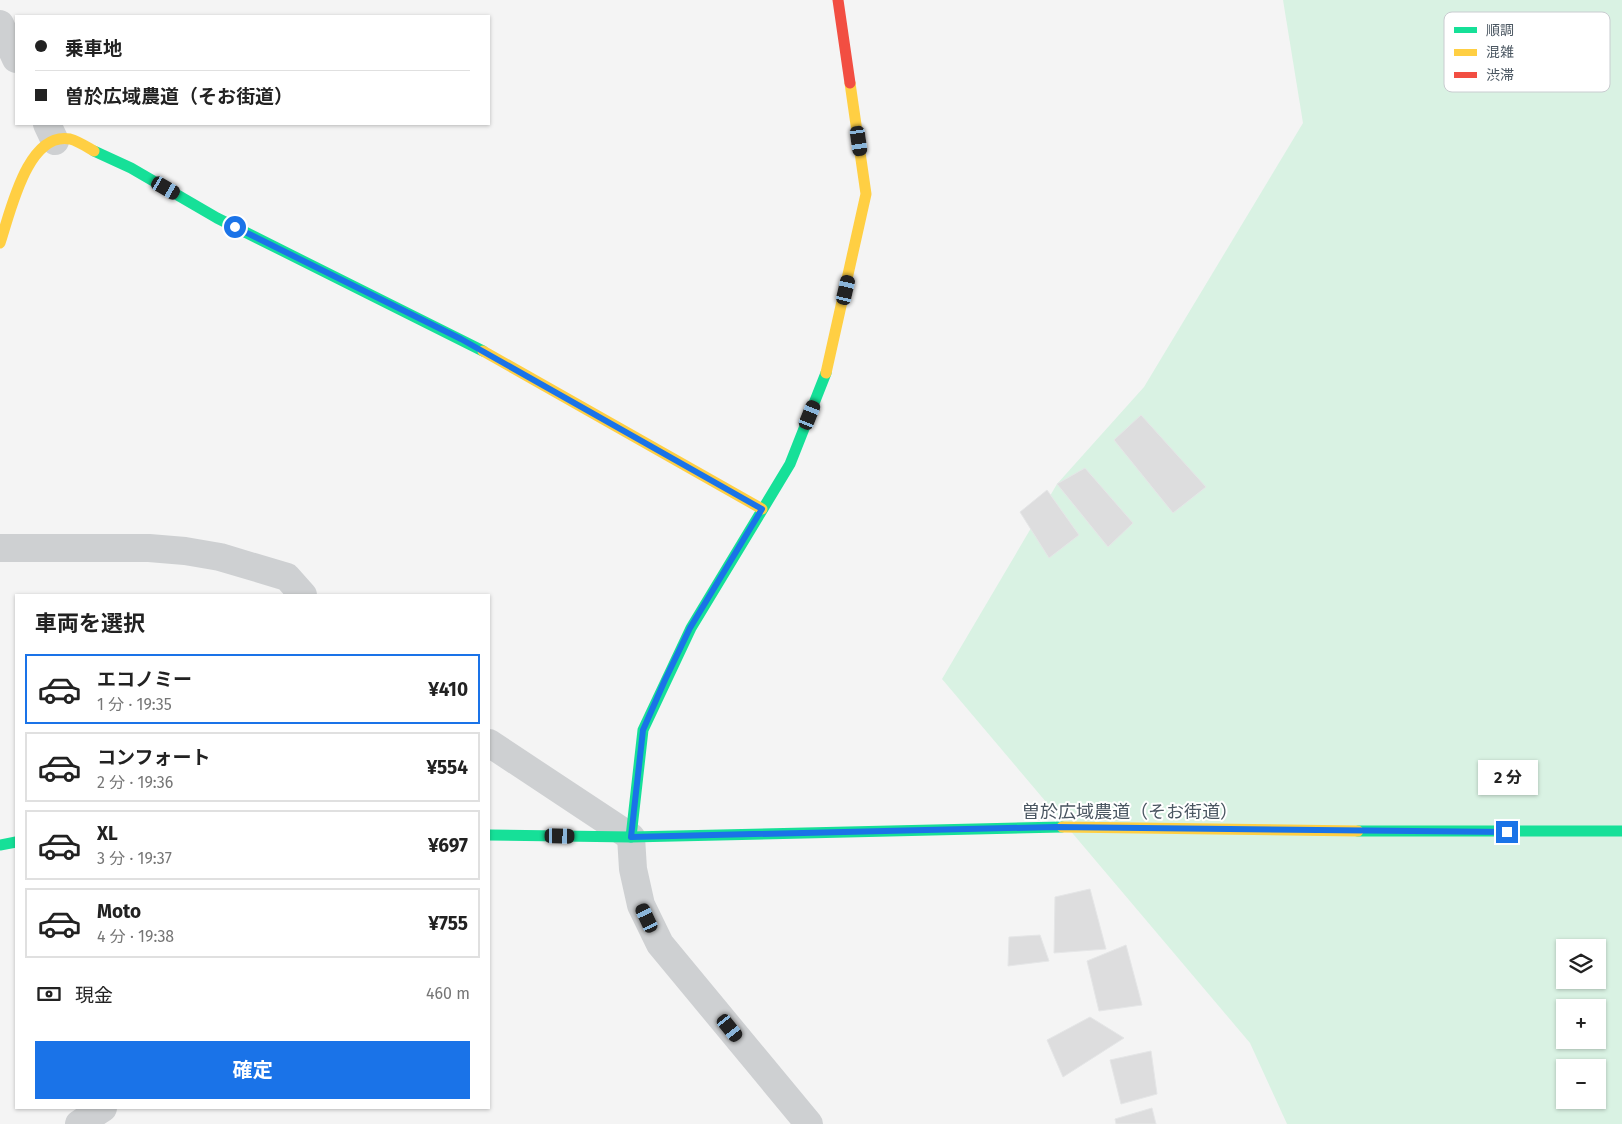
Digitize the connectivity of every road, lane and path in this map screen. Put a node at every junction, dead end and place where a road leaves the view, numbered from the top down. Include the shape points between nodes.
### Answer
1 (838, 0) edge
2 (0, 24) edge
3 (15, 57) edge
4 (51, 132) edge
5 (0, 243) edge
6 (762, 509) junction
7 (0, 548) edge
8 (301, 594) edge
9 (490, 744) edge
10 (1622, 831) edge
11 (490, 835) edge
12 (631, 837) junction
13 (15, 842) edge
14 (0, 845) edge
15 (102, 1109) edge
16 (79, 1124) edge
17 (809, 1124) edge

1 - 6 street via 866,194 829,366 790,464
2 - 3 street
4 - 5 street via 28,168
4 - 6 street via 131,168 217,218 461,339
6 - 12 street via 690,628 643,730
7 - 8 street via 185,551 220,557 287,577
9 - 12 street
10 - 12 street, 曽於広域農道（そお街道） via 1055,827
11 - 12 street, 曽於広域農道（そお街道）
12 - 17 street via 633,869 641,905 660,944
13 - 14 street
15 - 16 street

